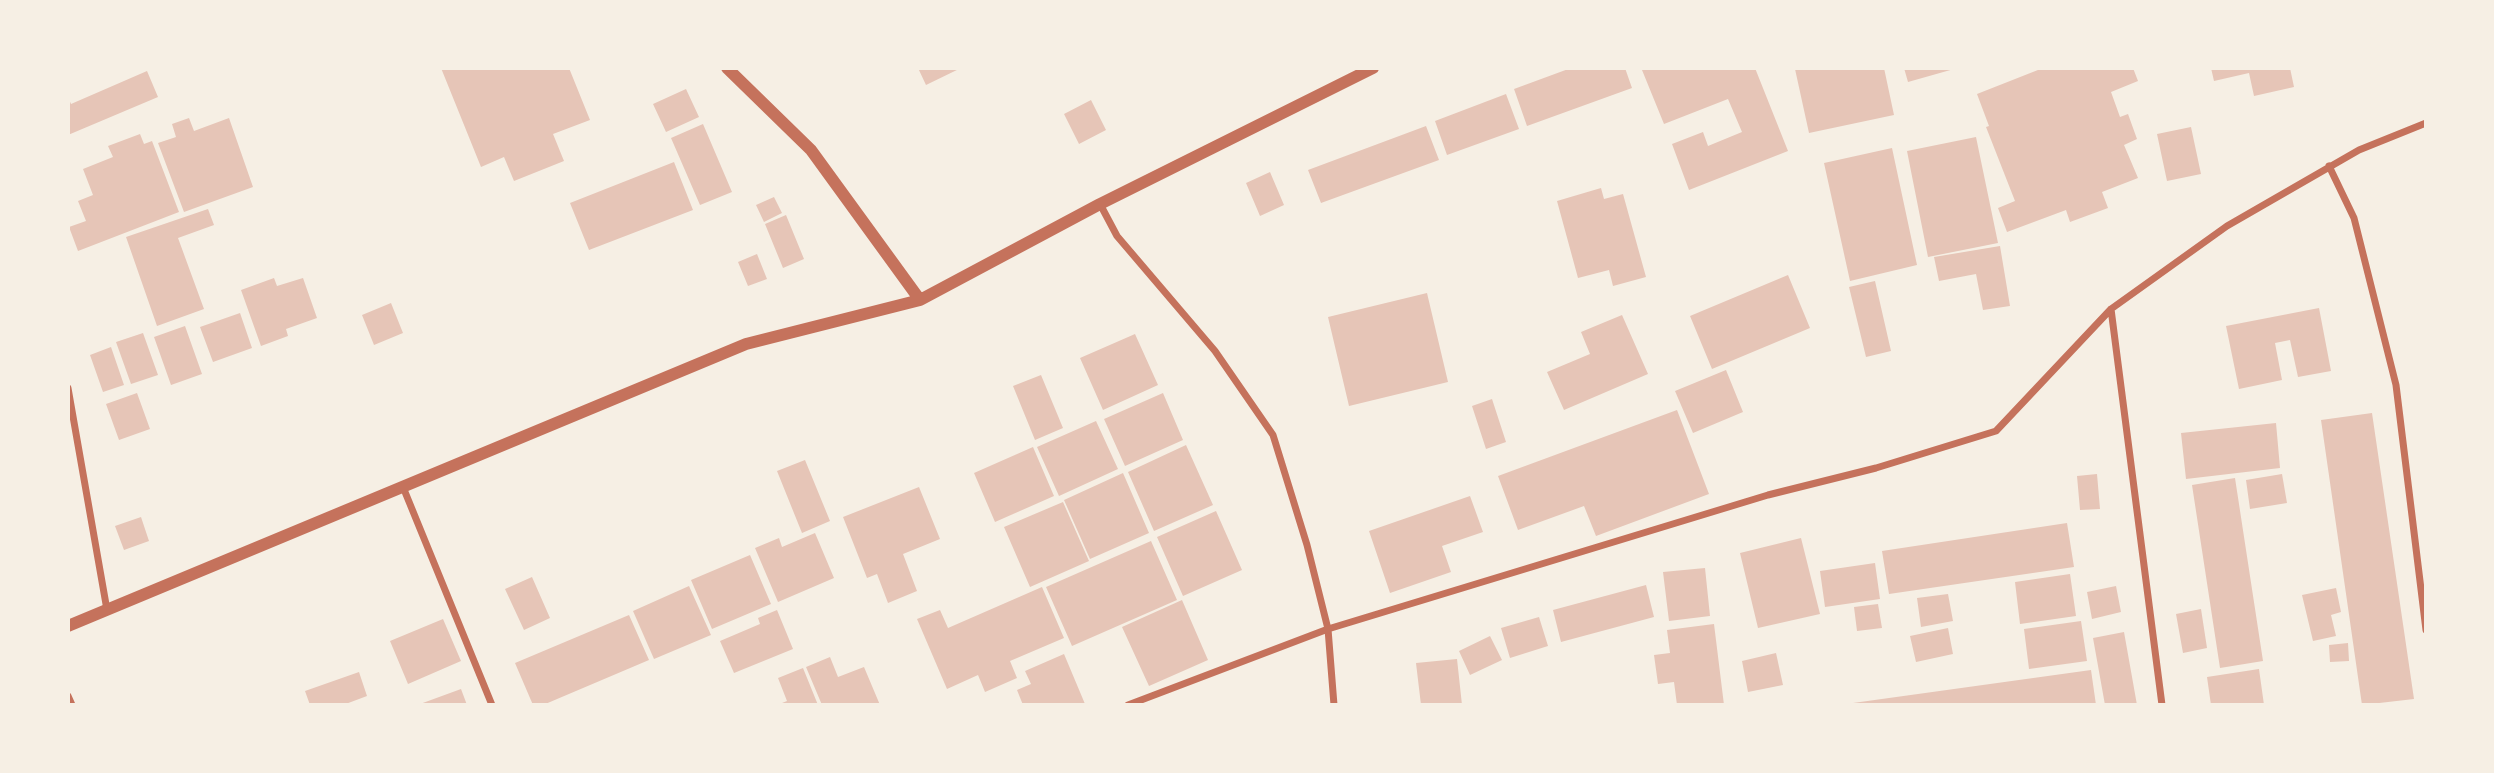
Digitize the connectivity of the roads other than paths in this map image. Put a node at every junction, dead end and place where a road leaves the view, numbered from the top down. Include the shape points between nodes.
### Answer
1 (727, 68) edge
2 (1373, 68) edge
3 (2426, 123) edge
4 (2329, 166) junction
5 (1100, 204) junction
6 (920, 300) junction
7 (2111, 309) junction
8 (68, 388) edge
9 (403, 487) junction
10 (107, 610) junction
11 (68, 626) edge
12 (1328, 629) junction
13 (2426, 630) edge
14 (68, 696) edge
15 (72, 705) edge
16 (492, 705) edge
17 (1128, 705) edge
18 (1334, 705) edge
19 (2162, 705) edge

1 - 6 street via 811,150
2 - 5 street
3 - 4 street
4 - 7 street via 2227,226
4 - 13 street via 2354,218 2396,385
5 - 6 street
5 - 12 street via 1117,236 1215,351 1273,435
6 - 9 street via 746,344
7 - 12 street via 1996,430
7 - 19 street
8 - 10 street
9 - 10 street
9 - 16 street
10 - 11 street
12 - 17 street
12 - 18 street
14 - 15 street

